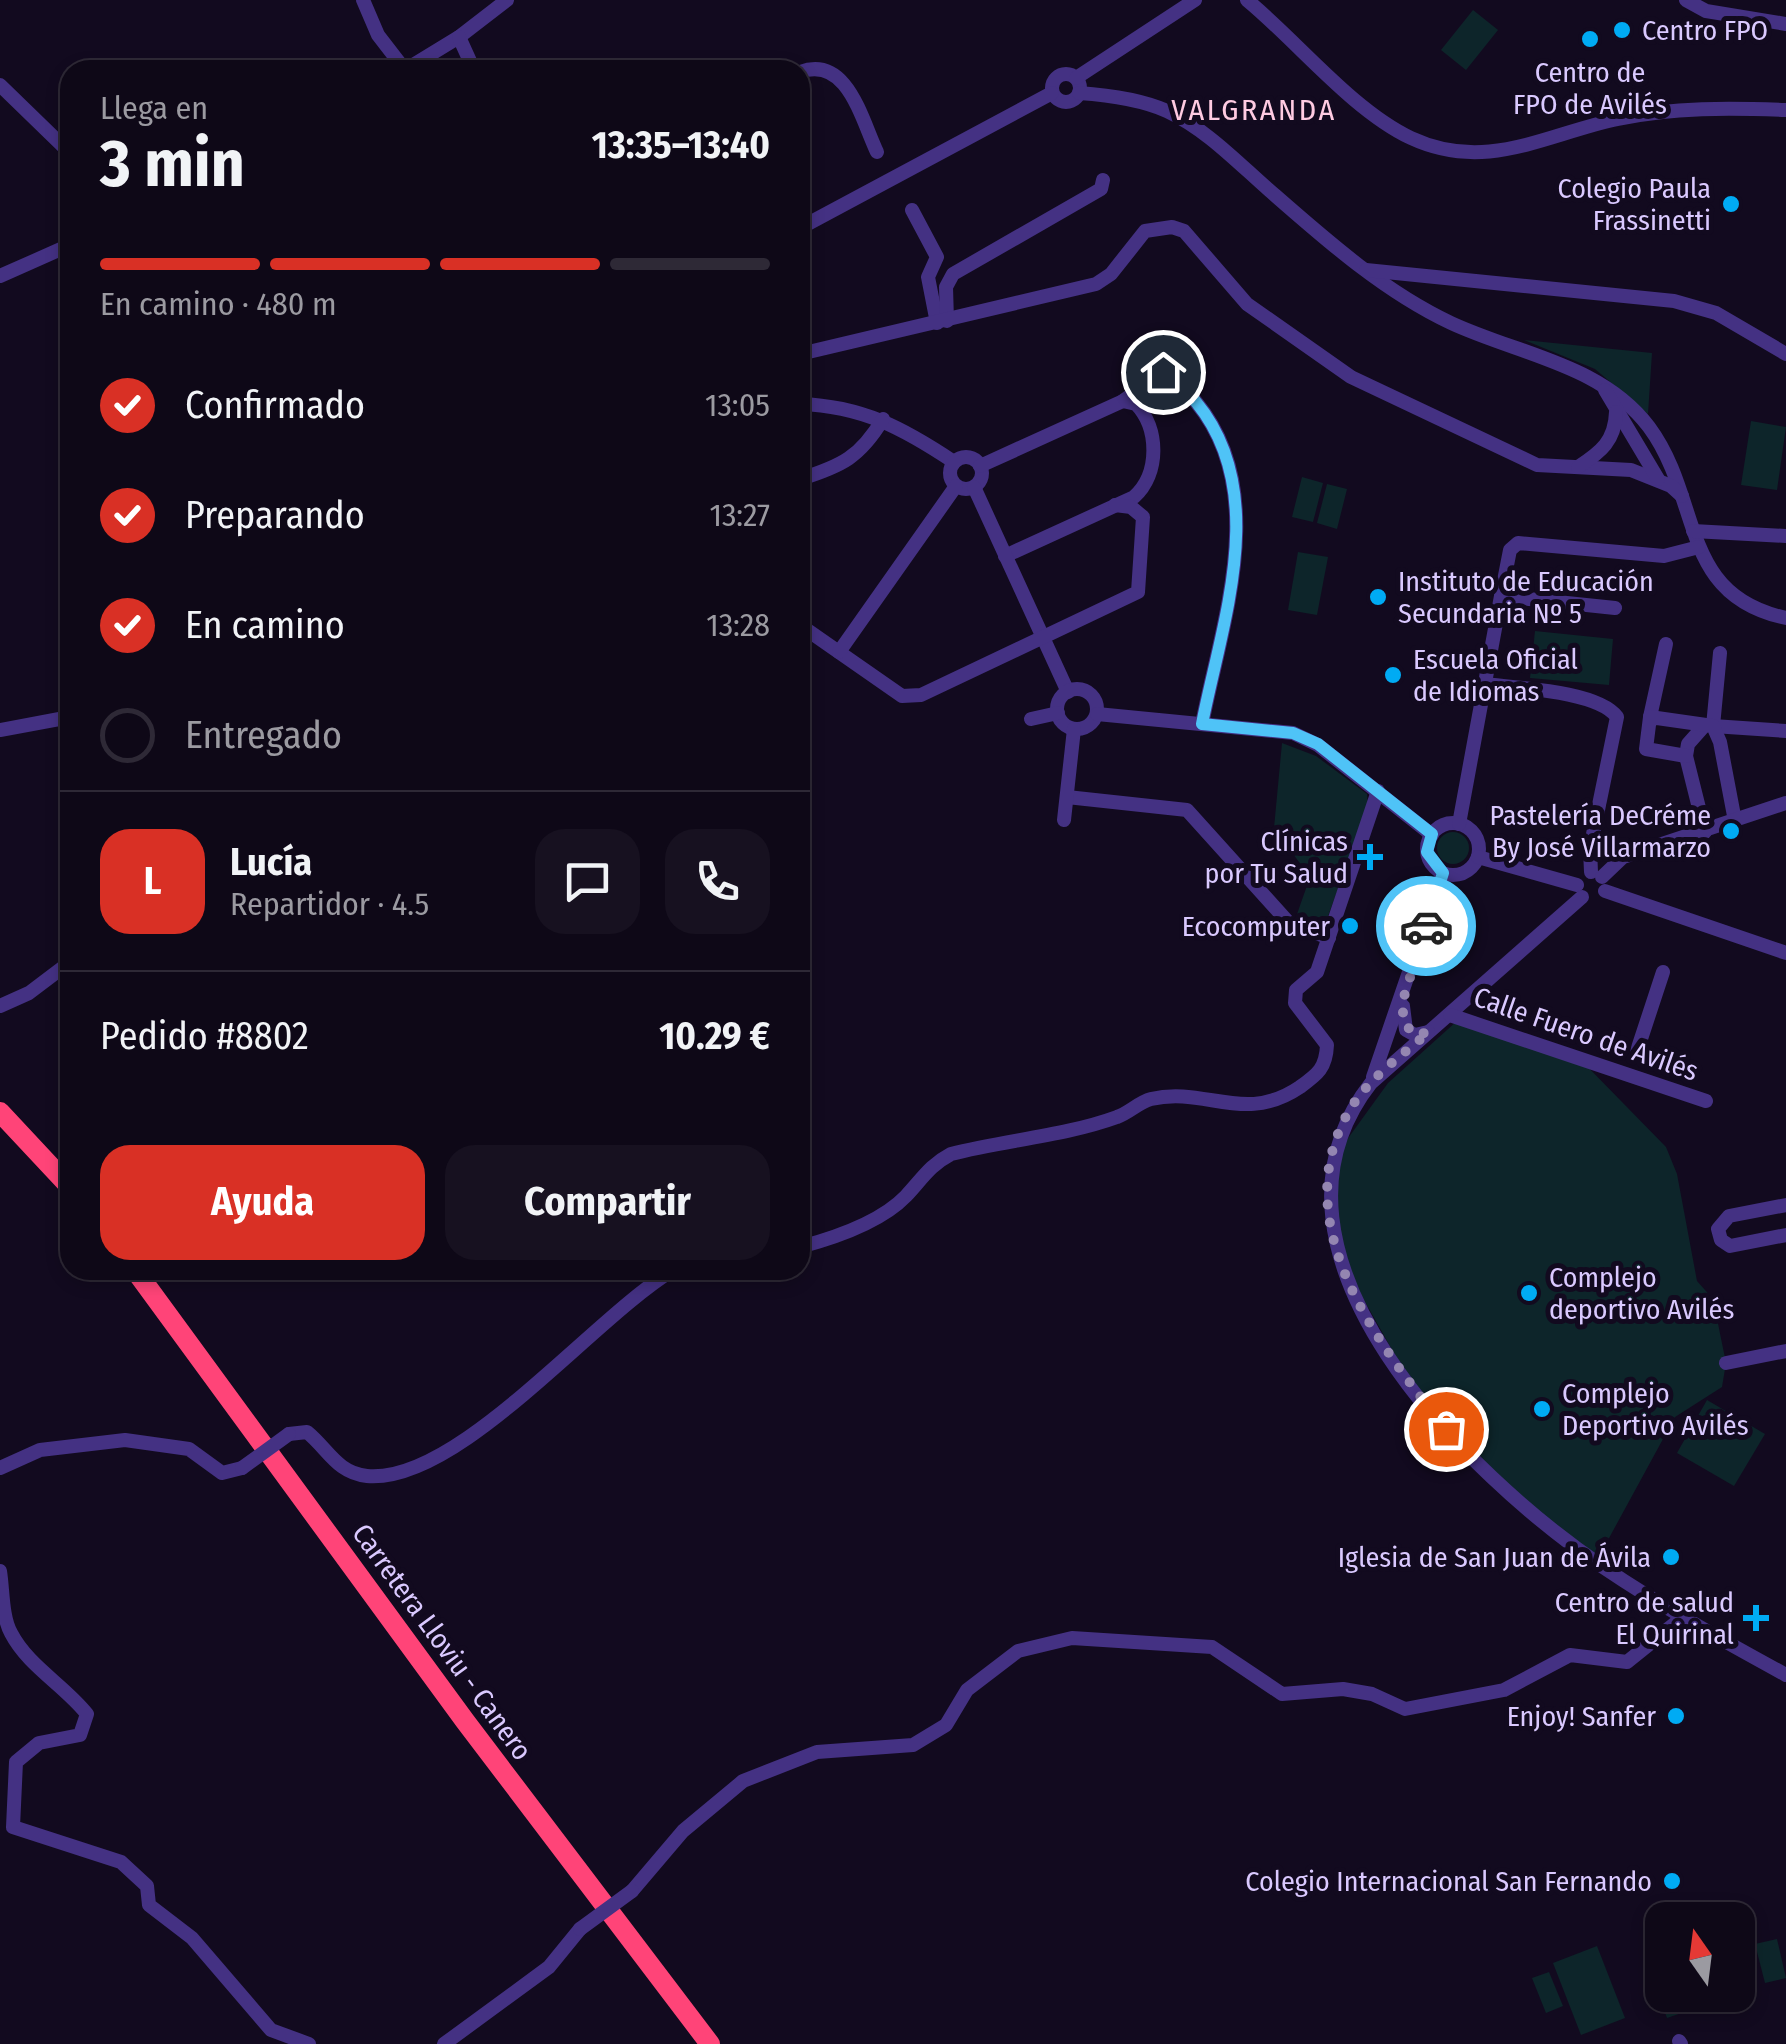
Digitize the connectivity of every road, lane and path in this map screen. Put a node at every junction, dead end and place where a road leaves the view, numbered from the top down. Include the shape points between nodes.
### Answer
1 (363, 0) edge
2 (507, 0) edge
3 (1195, 0) edge
4 (1248, 0) edge
5 (1686, 0) edge
6 (1786, 24) edge
7 (459, 37) junction
8 (397, 60) edge
9 (421, 60) edge
10 (469, 60) edge
11 (810, 69) edge
12 (0, 85) edge
13 (1078, 86) junction
14 (1052, 93) junction
15 (1786, 110) edge
16 (60, 143) edge
17 (877, 152) dead end
18 (1103, 180) dead end
19 (912, 210) dead end
20 (810, 223) edge
21 (60, 249) edge
22 (1364, 270) junction
23 (1422, 275) junction
24 (0, 276) edge
25 (1410, 300) junction
26 (942, 322) junction
27 (810, 352) edge
28 (1786, 354) edge
29 (1602, 386) junction
30 (1123, 402) junction
31 (810, 405) edge
32 (1616, 411) junction
33 (883, 419) junction
34 (954, 462) junction
35 (980, 466) junction
36 (1578, 467) junction
37 (810, 475) edge
38 (1659, 480) junction
39 (956, 486) junction
40 (974, 487) junction
41 (1682, 496) junction
42 (1115, 506) junction
43 (1694, 531) junction
44 (1786, 536) edge
45 (1699, 547) junction
46 (1005, 556) junction
47 (1501, 596) junction
48 (1615, 608) dead end
49 (1786, 618) edge
50 (810, 631) edge
51 (1042, 636) junction
52 (1666, 644) dead end
53 (839, 652) junction
54 (1720, 654) dead end
55 (1484, 684) junction
56 (1068, 692) junction
57 (1058, 713) junction
58 (1097, 714) junction
59 (1650, 717) junction
60 (60, 719) edge
61 (1030, 719) dead end
62 (1202, 724) junction
63 (1708, 726) junction
64 (1074, 729) junction
65 (0, 730) edge
66 (1786, 731) edge
67 (1686, 756) junction
68 (1378, 791) junction
69 (1067, 797) junction
70 (1786, 803) edge
71 (1064, 820) dead end
72 (1736, 822) junction
73 (1459, 824) junction
74 (1704, 832) junction
75 (1432, 834) junction
76 (1478, 857) junction
77 (1443, 873) junction
78 (1599, 880) junction
79 (1580, 891) junction
80 (1329, 938) junction
81 (1786, 953) edge
82 (60, 969) edge
83 (1663, 972) dead end
84 (1403, 1000) junction
85 (0, 1006) edge
86 (1450, 1014) junction
87 (1429, 1032) junction
88 (1637, 1051) dead end
89 (1370, 1082) junction
90 (1706, 1101) dead end
91 (0, 1112) edge
92 (60, 1176) edge
93 (1786, 1205) edge
94 (1786, 1235) edge
95 (810, 1242) edge
96 (142, 1280) edge
97 (659, 1280) edge
98 (1786, 1351) edge
99 (1726, 1362) dead end
100 (0, 1468) edge
101 (0, 1571) edge
102 (1682, 1617) junction
103 (1786, 1675) edge
104 (309, 2044) edge
105 (444, 2044) edge
106 (710, 2044) edge

1 - 8 street
2 - 7 street
3 - 13 street
4 - 15 street via 1387,123 1441,149 1528,148 1640,116
5 - 6 street via 1706,11
7 - 9 street
7 - 10 street
11 - 17 street via 834,72 844,82
12 - 16 street
13 - 14 street via 1063,102
13 - 14 street via 1067,74 1056,77
13 - 22 street via 1188,122
14 - 20 street
18 - 26 street via 1102,189 953,274
19 - 26 street via 936,257 928,277
21 - 24 street
22 - 23 street
22 - 25 street
23 - 25 street
23 - 28 street via 1674,302 1716,313
25 - 29 street
26 - 27 street
26 - 36 street via 1096,284 1145,231 1172,226 1192,237 1247,304 1351,377 1538,465
29 - 32 street
29 - 41 street via 1649,428
30 - 35 street
30 - 42 street via 1146,414 1153,443 1145,487
30 - 62 street via 1154,376 1174,376 1211,420 1238,504 1237,544
31 - 33 street
32 - 36 street via 1608,445
32 - 38 street
33 - 34 street
33 - 37 street via 866,447
34 - 35 street via 967,457
34 - 39 street via 950,476
35 - 40 street
36 - 38 street via 1631,470
38 - 41 street
39 - 40 street
39 - 53 street
40 - 46 street
41 - 43 street
42 - 46 street
42 - 51 street via 1144,517 1138,592
43 - 44 street
43 - 45 street
45 - 47 street via 1664,556 1518,543 1510,550
45 - 49 street via 1726,593
46 - 51 street
47 - 48 street
47 - 55 street
50 - 53 street
51 - 53 street via 913,697
51 - 56 street
52 - 59 street
54 - 63 street
55 - 73 street
55 - 78 street via 1589,700 1618,718 1590,849
56 - 57 street
56 - 58 street via 1090,694
57 - 61 street
57 - 64 street
58 - 62 street
58 - 64 street via 1089,726
59 - 63 street
59 - 67 street via 1646,749
60 - 65 street
62 - 68 street via 1293,733 1318,744
63 - 66 street
63 - 67 street via 1688,744
63 - 72 street via 1720,742
64 - 69 street
67 - 74 street
68 - 75 street
68 - 80 street
69 - 71 street
69 - 80 street via 1187,810 1288,922
70 - 72 street
72 - 74 street
73 - 75 street
73 - 76 street via 1476,836
74 - 78 street via 1623,857
75 - 77 street via 1427,852
76 - 77 street via 1467,871
76 - 79 street
77 - 84 street
78 - 79 street, Calle Fuero de Avilés via 1581,876
78 - 79 street via 1597,899
78 - 81 street
79 - 86 street, Calle Fuero de Avilés
80 - 95 street via 1317,972 1296,990 1295,1003 1328,1045 1326,1062 1285,1097 1254,1106 1149,1099 1118,1117 952,1154 880,1216
82 - 85 street
83 - 88 street
84 - 87 street via 1406,1030
84 - 89 street
86 - 87 street, Calle Fuero de Avilés
86 - 90 street, Calle Fuero de Avilés
87 - 89 street, Calle Fuero de Avilés
89 - 102 street, Calle Fuero de Avilés via 1338,1136 1330,1185 1337,1252 1362,1314 1412,1386 1490,1475 1596,1562
91 - 92 highway
93 - 94 street via 1729,1216 1718,1228 1730,1246
96 - 106 highway, Carretera Lloviu - Canero
97 - 100 street, bridge via 466,1441 424,1464 367,1476 342,1468 308,1432 289,1434 242,1468 222,1474 189,1449 125,1440 40,1450
98 - 99 street
101 - 104 street via 10,1632 87,1714 80,1736 39,1744 16,1762 13,1826 121,1862 147,1886 149,1905 192,1938 271,2030
102 - 103 street, Calle Fuero de Avilés
102 - 105 street, bridge via 1627,1662 1570,1655 1504,1690 1404,1709 1343,1690 1282,1694 1212,1647 1072,1638 1018,1651 968,1690 946,1725 913,1745 817,1752 744,1781 683,1831 632,1892 580,1928 549,1966

